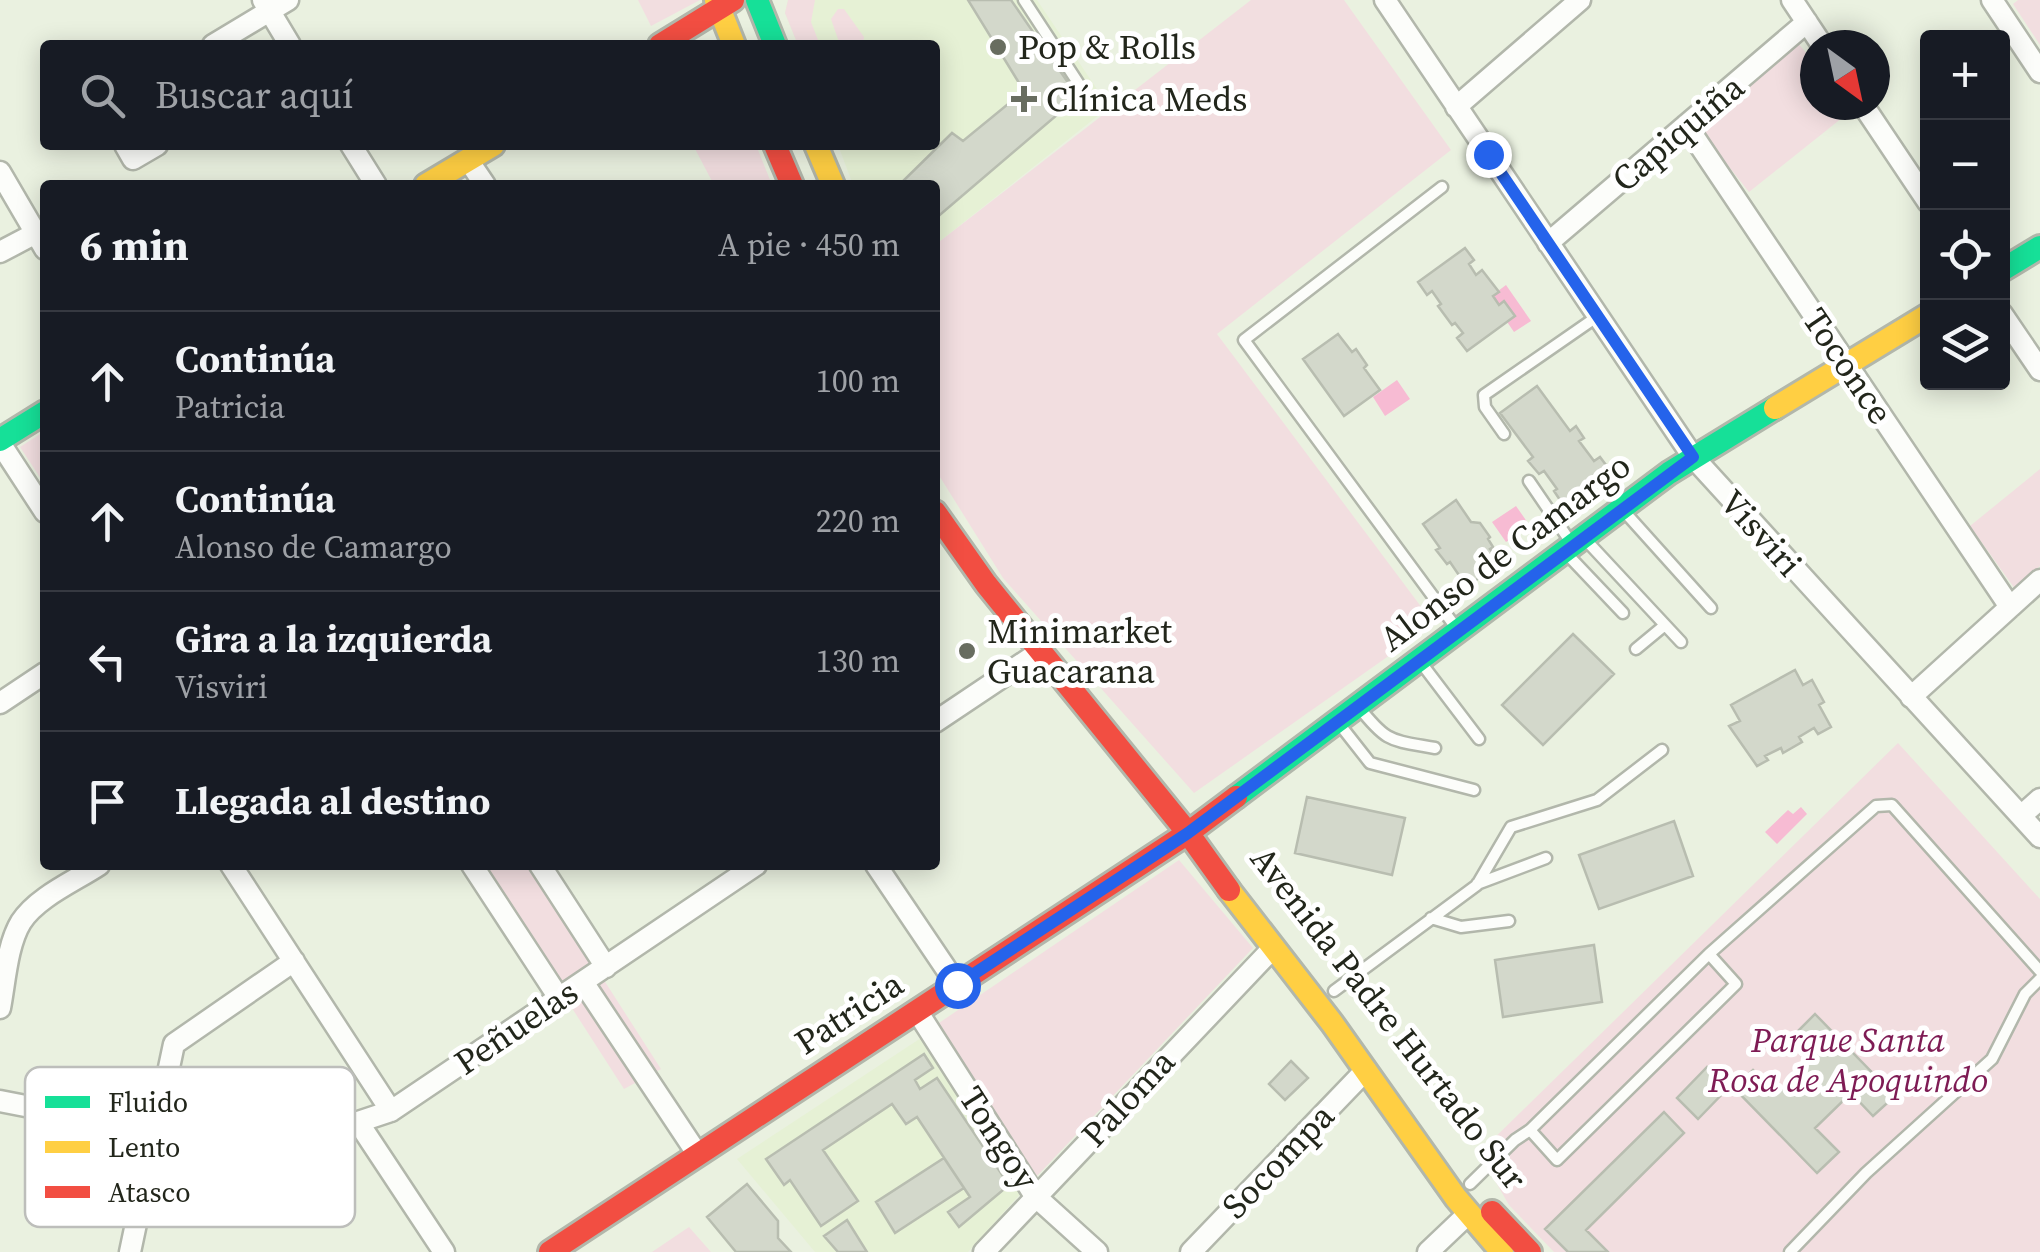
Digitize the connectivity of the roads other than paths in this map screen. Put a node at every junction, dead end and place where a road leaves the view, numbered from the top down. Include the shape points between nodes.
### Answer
1 (757, 0) edge
2 (1024, 0) edge
3 (1385, 0) edge
4 (1580, 0) edge
5 (1792, 0) edge
6 (1992, 0) edge
7 (723, 3) edge
8 (273, 4) edge
9 (1807, 22) junction
10 (1812, 30) edge
11 (220, 40) edge
12 (288, 40) edge
13 (668, 40) edge
14 (733, 40) edge
15 (773, 40) edge
16 (2040, 72) edge
17 (1088, 98) dead end
18 (1456, 107) junction
19 (1873, 120) edge
20 (1686, 124) junction
21 (128, 150) edge
22 (148, 150) edge
23 (354, 150) edge
24 (485, 150) edge
25 (778, 150) edge
26 (818, 150) edge
27 (468, 160) junction
28 (1, 175) edge
29 (373, 180) edge
30 (434, 180) edge
31 (482, 180) edge
32 (790, 180) edge
33 (831, 180) edge
34 (1442, 187) dead end
35 (1920, 190) edge
36 (40, 241) edge
37 (1548, 243) junction
38 (2040, 247) edge
39 (0, 252) edge
40 (2010, 265) edge
41 (1598, 316) junction
42 (1920, 320) edge
43 (2010, 326) edge
44 (1847, 364) junction
45 (2040, 370) edge
46 (40, 415) edge
47 (1504, 434) dead end
48 (0, 441) edge
49 (1693, 457) junction
50 (1529, 481) dead end
51 (38, 488) edge
52 (1622, 508) junction
53 (940, 520) edge
54 (1574, 544) junction
55 (2040, 580) edge
56 (2010, 607) junction
57 (1711, 608) dead end
58 (1623, 613) dead end
59 (1665, 625) junction
60 (1458, 630) junction
61 (1681, 642) dead end
62 (1636, 649) dead end
63 (1041, 652) junction
64 (1419, 660) junction
65 (40, 677) edge
66 (1912, 697) junction
67 (0, 703) edge
68 (1358, 706) junction
69 (940, 719) edge
70 (1337, 721) junction
71 (1479, 738) dead end
72 (1435, 748) dead end
73 (1662, 750) dead end
74 (1474, 790) dead end
75 (2040, 798) edge
76 (2020, 816) junction
77 (1188, 833) junction
78 (2040, 837) edge
79 (1546, 858) dead end
80 (91, 870) edge
81 (234, 870) edge
82 (475, 870) edge
83 (543, 870) edge
84 (749, 870) edge
85 (879, 870) edge
86 (1477, 884) junction
87 (1431, 918) junction
88 (1509, 921) dead end
89 (1274, 947) junction
90 (1709, 954) junction
91 (294, 961) junction
92 (606, 967) junction
93 (2040, 970) edge
94 (2040, 978) edge
95 (583, 982) junction
96 (957, 985) junction
97 (1334, 991) junction
98 (559, 998) junction
99 (0, 1008) edge
100 (917, 1010) junction
101 (168, 1067) edge
102 (1366, 1070) junction
103 (0, 1101) edge
104 (25, 1108) edge
105 (391, 1110) junction
106 (358, 1122) junction
107 (355, 1124) edge
108 (1530, 1130) junction
109 (698, 1155) junction
110 (1470, 1184) junction
111 (1036, 1196) junction
112 (1468, 1214) junction
113 (135, 1227) edge
114 (130, 1252) edge
115 (444, 1252) edge
116 (550, 1252) edge
117 (984, 1252) edge
118 (1097, 1252) edge
119 (1191, 1252) edge
120 (1428, 1252) edge
121 (1502, 1252) edge
122 (1530, 1252) edge
123 (1790, 1252) edge

1 - 15 street
2 - 17 lane
3 - 18 street, Visviri
4 - 18 street
5 - 9 street
6 - 16 street
7 - 13 street
7 - 14 street
8 - 11 street
8 - 12 street
9 - 10 street
9 - 20 street, Capiquiña
18 - 37 street, Visviri
19 - 35 street
20 - 37 street, Capiquiña
20 - 44 street, Toconce
21 - 22 street via 133,159
23 - 29 street
24 - 27 street
25 - 32 street
26 - 33 street
27 - 30 street
27 - 31 street
28 - 36 street
34 - 60 lane via 1244,340
36 - 39 street
37 - 41 street, Visviri
38 - 40 street
41 - 47 lane via 1484,395
41 - 49 street, Visviri
42 - 44 street, Alonso de Camargo
43 - 45 street
44 - 49 street, Alonso de Camargo
44 - 56 street, Toconce
46 - 48 street
48 - 51 street
49 - 52 street, Alonso de Camargo
49 - 66 street, Visviri
50 - 54 lane
52 - 54 street, Alonso de Camargo
52 - 57 lane
53 - 63 street, Avenida Padre Hurtado Sur
54 - 58 lane
54 - 59 lane
54 - 60 street, Alonso de Camargo
55 - 56 street
56 - 66 street
59 - 61 lane
59 - 62 lane
60 - 64 street, Alonso de Camargo
63 - 69 street
63 - 77 street, Avenida Padre Hurtado Sur
64 - 68 street, Alonso de Camargo
64 - 71 lane
65 - 67 street
66 - 76 street, Visviri
68 - 70 street, Alonso de Camargo
68 - 72 lane via 1379,733
70 - 74 lane via 1370,763
70 - 77 street, Alonso de Camargo
73 - 86 lane via 1597,800 1512,827
75 - 76 street
76 - 78 street, Visviri
77 - 89 street, Avenida Padre Hurtado Sur
77 - 96 street, Patricia
77 - 97 street, Avenida Padre Hurtado Sur via 1237,874
79 - 86 lane
80 - 99 street via 34,908 16,931
81 - 91 street
82 - 98 street
83 - 92 street
84 - 92 street, Peñuelas
85 - 96 street
86 - 87 lane
87 - 88 lane via 1461,927
87 - 97 lane
89 - 102 street, Avenida Padre Hurtado Sur
89 - 111 street, Paloma
90 - 93 lane via 1876,806 1892,805
90 - 108 lane
90 - 108 lane via 1736,984 1709,1012 1557,1160
91 - 101 street via 177,1040
91 - 105 street
92 - 95 street, Peñuelas
94 - 123 lane via 1992,1060
95 - 98 street, Peñuelas
95 - 109 street
96 - 100 street, Patricia
97 - 110 street, Avenida Padre Hurtado Sur
98 - 105 street, Peñuelas
100 - 109 street, Patricia
100 - 111 street, Tongoy
102 - 112 street, Avenida Padre Hurtado Sur
102 - 119 street, Socompa
103 - 104 street
105 - 106 street, Peñuelas
106 - 107 street, Peñuelas
106 - 115 street
108 - 110 lane
109 - 116 street, Patricia
110 - 122 street, Avenida Padre Hurtado Sur
111 - 117 street, Paloma
111 - 118 street, Tongoy
112 - 120 street
112 - 121 street, Avenida Padre Hurtado Sur
113 - 114 street

